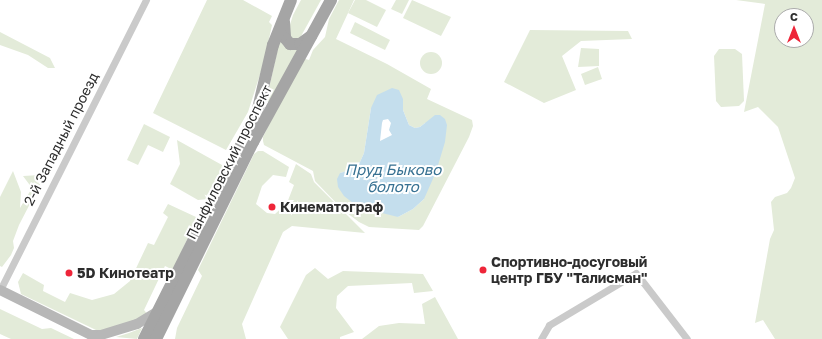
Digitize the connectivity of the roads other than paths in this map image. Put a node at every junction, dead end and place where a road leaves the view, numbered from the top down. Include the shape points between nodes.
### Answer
1 (146, 0) edge
2 (291, 0) edge
3 (331, 0) edge
4 (285, 12) junction
5 (312, 35) junction
6 (0, 290) edge
7 (162, 314) junction
8 (94, 338) edge
9 (144, 339) edge
10 (156, 339) edge
11 (168, 339) edge
12 (541, 339) edge
13 (687, 339) edge

1 - 6 street, 2-й Западный проезд
2 - 4 main road, Панфиловский проспект
3 - 5 main road, Панфиловский проспект
4 - 5 main road via 286,41 290,44 300,44
4 - 7 main road, Панфиловский проспект via 273,45 257,113
5 - 7 main road, Панфиловский проспект
6 - 8 main road
7 - 8 main road
7 - 9 main road, Панфиловский проспект
7 - 10 main road, Панфиловский проспект
7 - 11 main road
12 - 13 street via 549,325 636,273

